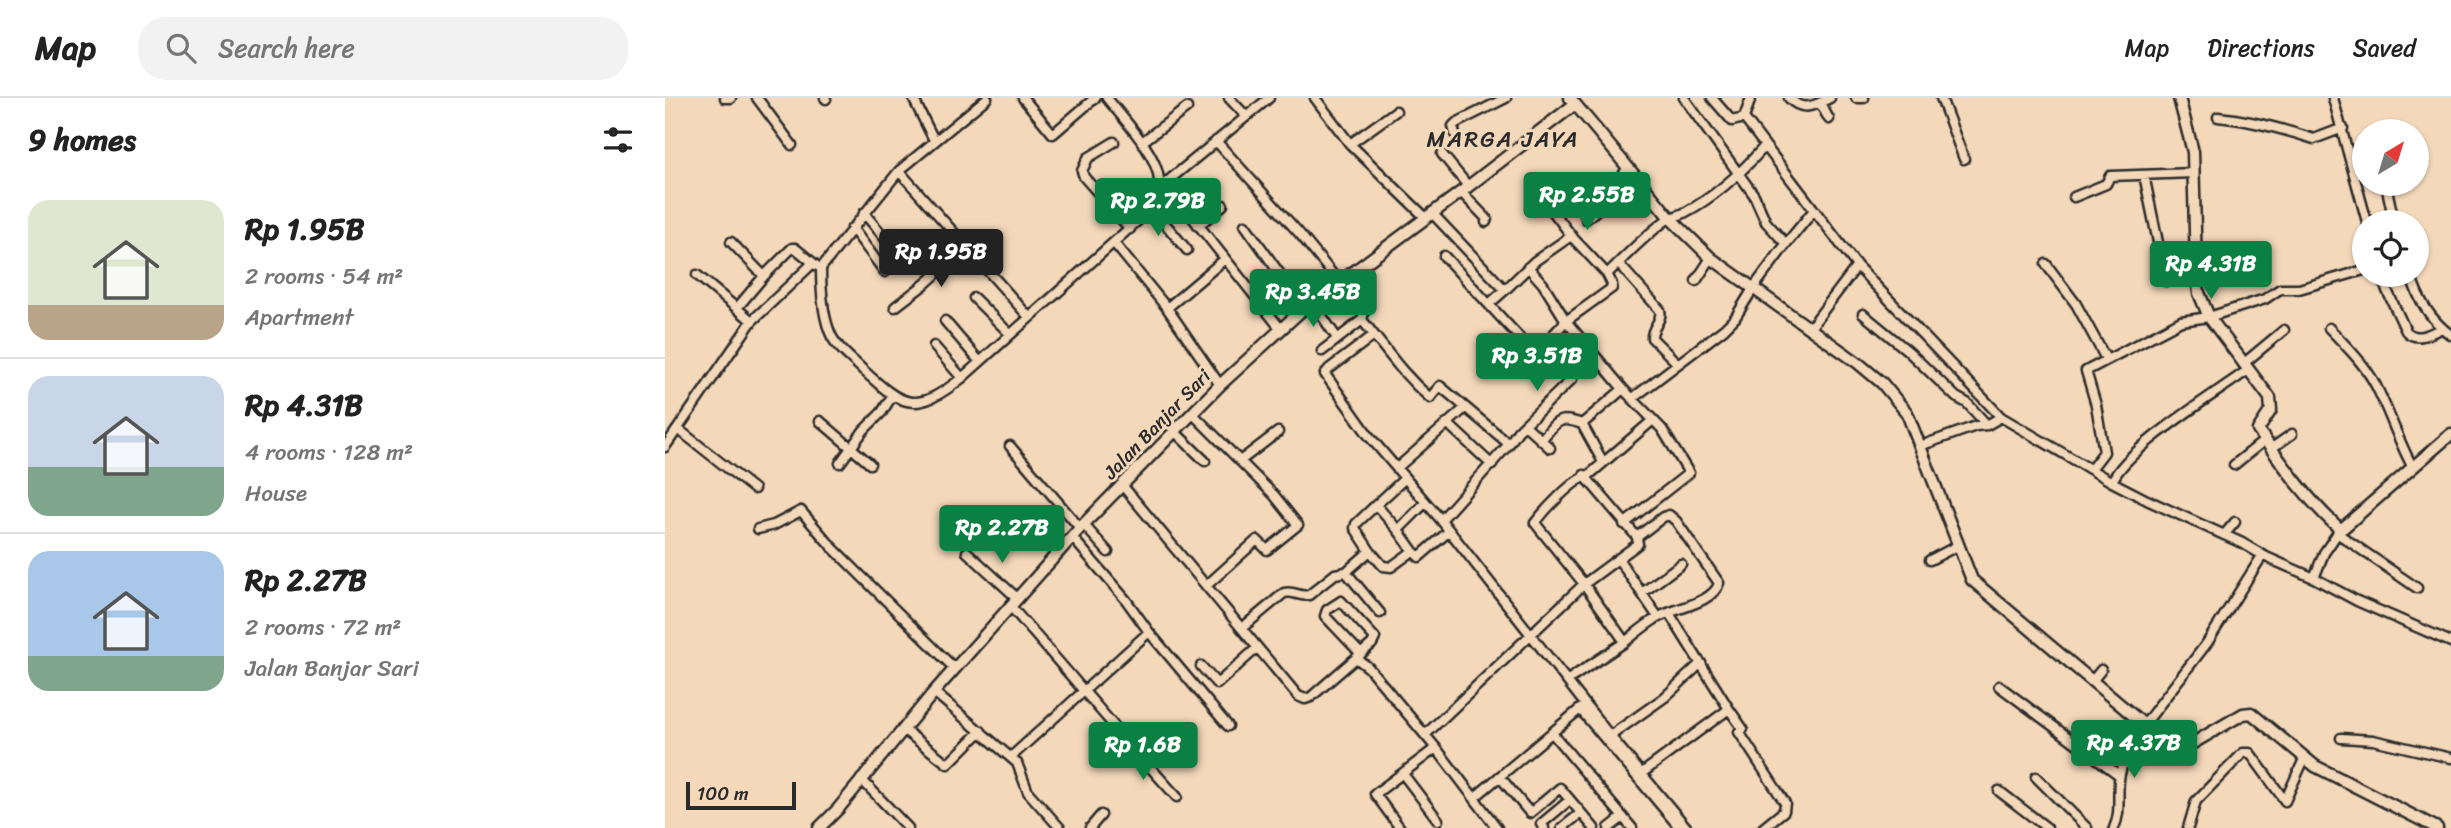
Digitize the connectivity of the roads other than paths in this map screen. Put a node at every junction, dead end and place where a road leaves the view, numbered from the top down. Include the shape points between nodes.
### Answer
1 (725, 98) edge
2 (731, 98) edge
3 (757, 98) edge
4 (913, 98) edge
5 (987, 98) edge
6 (1023, 98) edge
7 (1095, 98) edge
8 (1107, 98) edge
9 (1229, 98) edge
10 (1269, 98) edge
11 (1315, 98) edge
12 (1506, 98) edge
13 (1684, 98) edge
14 (1712, 98) edge
15 (1751, 98) edge
16 (1789, 98) edge
17 (1830, 98) edge
18 (1856, 98) edge
19 (1864, 98) edge
20 (1931, 98) edge
21 (1940, 98) edge
22 (2179, 98) edge
23 (2333, 98) edge
24 (1572, 101) edge
25 (1820, 103) junction
26 (1187, 108) dead end
27 (1396, 111) dead end
28 (1245, 116) junction
29 (2218, 117) dead end
30 (1744, 118) junction
31 (1829, 119) dead end
32 (2343, 128) junction
33 (1455, 134) dead end
34 (935, 140) junction
35 (1216, 141) junction
36 (1114, 142) dead end
37 (1142, 142) junction
38 (1350, 144) junction
39 (792, 145) dead end
40 (1764, 147) junction
41 (1442, 155) dead end
42 (1964, 159) dead end
43 (1627, 168) junction
44 (899, 171) junction
45 (2194, 173) junction
46 (1737, 174) junction
47 (2144, 175) junction
48 (1162, 185) junction
49 (1465, 189) junction
50 (2074, 197) dead end
51 (1223, 205) dead end
52 (1548, 205) dead end
53 (1152, 208) junction
54 (1814, 210) junction
55 (2364, 210) edge
56 (864, 213) junction
57 (1429, 216) junction
58 (1670, 218) junction
59 (1587, 219) dead end
60 (1486, 222) dead end
61 (1245, 225) dead end
62 (1198, 226) junction
63 (852, 228) junction
64 (1130, 229) junction
65 (1571, 236) junction
66 (731, 242) dead end
67 (1114, 243) junction
68 (1786, 244) junction
69 (967, 246) junction
70 (1187, 250) dead end
71 (899, 256) dead end
72 (1444, 256) dead end
73 (1711, 258) junction
74 (1225, 259) junction
75 (1618, 263) junction
76 (2046, 264) dead end
77 (817, 265) junction
78 (1857, 266) junction
79 (1528, 267) junction
80 (885, 272) dead end
81 (1607, 274) junction
82 (2352, 274) edge
83 (697, 275) dead end
84 (764, 276) junction
85 (1342, 281) junction
86 (1696, 281) dead end
87 (2167, 281) dead end
88 (1754, 287) junction
89 (2386, 287) edge
90 (2415, 287) edge
91 (1505, 290) junction
92 (974, 298) dead end
93 (1313, 303) junction
94 (1489, 304) junction
95 (895, 307) dead end
96 (737, 308) junction
97 (1167, 308) junction
98 (1302, 310) junction
99 (1863, 314) dead end
100 (1029, 317) junction
101 (2209, 317) junction
102 (751, 320) junction
103 (1362, 320) junction
104 (944, 321) dead end
105 (1566, 321) junction
106 (1280, 328) junction
107 (1810, 328) junction
108 (2329, 328) dead end
109 (2284, 330) dead end
110 (2447, 332) edge
111 (1010, 334) junction
112 (1374, 335) junction
113 (1337, 338) junction
114 (1545, 344) junction
115 (934, 346) dead end
116 (1322, 351) dead end
117 (2106, 359) junction
118 (980, 362) junction
119 (1678, 364) junction
120 (2246, 367) junction
121 (962, 378) junction
122 (1220, 385) junction
123 (1623, 389) junction
124 (892, 396) junction
125 (1633, 398) junction
126 (1465, 408) junction
127 (1193, 414) junction
128 (2001, 417) junction
129 (1653, 420) junction
130 (820, 421) dead end
131 (1447, 423) junction
132 (1582, 424) junction
133 (1525, 425) junction
134 (1987, 425) junction
135 (678, 429) junction
136 (1174, 431) junction
137 (1278, 432) dead end
138 (2293, 434) dead end
139 (2451, 434) edge
140 (1541, 440) junction
141 (1509, 444) junction
142 (2269, 444) junction
143 (1010, 446) dead end
144 (1920, 446) junction
145 (665, 447) edge
146 (1550, 448) dead end
147 (851, 449) junction
148 (1205, 461) dead end
149 (1240, 461) junction
150 (1602, 462) junction
151 (840, 463) dead end
152 (870, 464) dead end
153 (1492, 464) junction
154 (2234, 465) dead end
155 (2412, 466) junction
156 (1397, 468) junction
157 (2091, 470) junction
158 (1584, 475) junction
159 (1402, 481) dead end
160 (2112, 482) junction
161 (1122, 485) junction
162 (754, 489) dead end
163 (1376, 505) junction
164 (1423, 505) dead end
165 (1441, 520) junction
166 (2235, 522) dead end
167 (1624, 524) junction
168 (1082, 526) junction
169 (758, 529) dead end
170 (1398, 530) junction
171 (2339, 531) junction
172 (1448, 532) dead end
173 (2224, 535) junction
174 (1072, 537) junction
175 (1637, 537) junction
176 (1957, 546) junction
177 (1370, 551) junction
178 (1413, 551) junction
179 (967, 552) dead end
180 (1108, 552) dead end
181 (2262, 556) junction
182 (1619, 560) junction
183 (1930, 560) dead end
184 (1681, 564) dead end
185 (1346, 572) junction
186 (2314, 578) junction
187 (1584, 584) junction
188 (1206, 586) junction
189 (2417, 588) dead end
190 (1642, 593) junction
191 (1014, 603) junction
192 (1380, 613) dead end
193 (1669, 613) junction
194 (1658, 617) junction
195 (1242, 628) junction
196 (1149, 632) junction
197 (1530, 633) junction
198 (1625, 642) junction
199 (2451, 642) edge
200 (1257, 648) junction
201 (1359, 656) junction
202 (1701, 663) junction
203 (1201, 666) dead end
204 (955, 669) junction
205 (2101, 670) dead end
206 (1568, 680) junction
207 (2093, 680) junction
208 (1217, 684) junction
209 (1999, 686) dead end
210 (1084, 691) junction
211 (934, 692) junction
212 (1204, 697) junction
213 (1729, 709) junction
214 (2142, 724) junction
215 (1229, 726) dead end
216 (903, 729) junction
217 (981, 731) junction
218 (1552, 733) junction
219 (1425, 735) junction
220 (1610, 736) junction
221 (2341, 738) dead end
222 (1436, 748) junction
223 (1011, 757) junction
224 (2305, 757) junction
225 (2451, 758) edge
226 (1642, 773) junction
227 (1403, 774) junction
228 (2119, 775) junction
229 (1500, 777) junction
230 (2036, 777) dead end
231 (861, 779) junction
232 (1999, 791) dead end
233 (1177, 797) dead end
234 (1474, 798) junction
235 (1565, 804) dead end
236 (1101, 815) dead end
237 (1577, 816) dead end
238 (1623, 817) junction
239 (1438, 820) dead end
240 (823, 827) edge
241 (908, 828) edge
242 (1060, 828) edge
243 (1090, 828) edge
244 (1400, 828) edge
245 (1497, 828) edge
246 (1544, 828) edge
247 (1562, 828) edge
248 (1594, 828) edge
249 (1609, 828) edge
250 (1632, 828) edge
251 (1680, 828) edge
252 (1687, 828) edge
253 (1763, 828) edge
254 (2047, 828) edge
255 (2087, 828) edge
256 (2115, 828) edge
257 (2188, 828) edge
258 (2437, 828) edge

1 - 2 street
3 - 39 street
4 - 34 street
5 - 34 street
6 - 7 street via 1053,134
8 - 37 street
9 - 28 street
10 - 28 street
11 - 38 street
12 - 33 street via 1456,123
13 - 46 street
14 - 30 street via 1730,120
15 - 30 street
16 - 25 street via 1799,107
17 - 25 street
18 - 19 street
20 - 21 street
21 - 42 street
22 - 45 street
23 - 32 street
24 - 43 street
24 - 49 street, Jalan Banjar Sari
25 - 31 street
26 - 37 street
27 - 38 street
28 - 35 street
29 - 32 street via 2314,139
30 - 40 street
32 - 55 street
34 - 44 street
35 - 48 street
35 - 85 street
36 - 64 street via 1088,158 1082,171
37 - 48 street
38 - 57 street
40 - 46 street
40 - 54 street
41 - 49 street
43 - 58 street
43 - 59 street via 1617,194
44 - 56 street
44 - 69 street
45 - 47 street
45 - 101 street via 2196,270
46 - 58 street via 1683,214
46 - 68 street via 1754,195 1766,222
47 - 50 street via 2111,176 2106,184
47 - 87 street
48 - 53 street
48 - 62 street
49 - 57 street, Jalan Banjar Sari
49 - 60 street
51 - 62 street
52 - 65 street
53 - 64 street
53 - 70 street
54 - 68 street
54 - 78 street
56 - 63 street
56 - 71 street
57 - 85 street, Jalan Banjar Sari
57 - 91 street
58 - 73 street
58 - 75 street
61 - 98 street
62 - 74 street
63 - 77 street
63 - 80 street
64 - 67 street
65 - 79 street
65 - 81 street
66 - 84 street
67 - 97 street
67 - 100 street
68 - 88 street
69 - 95 street
69 - 100 street
72 - 94 street
73 - 86 street
73 - 88 street
74 - 97 street
74 - 106 street
75 - 81 street
75 - 119 street via 1660,310 1652,338
76 - 117 street via 2076,304
77 - 84 street via 792,248
77 - 102 street
77 - 124 street via 831,336
78 - 107 street
78 - 128 street
79 - 91 street
79 - 105 street
81 - 105 street via 1612,288
82 - 101 street via 2299,289 2280,289 2265,299
83 - 96 street
84 - 96 street
85 - 93 street, Jalan Banjar Sari
85 - 103 street via 1365,309
88 - 107 street
88 - 119 street via 1735,318
89 - 110 street via 2410,336
90 - 110 street via 2421,302
91 - 94 street
92 - 111 street
93 - 98 street, Jalan Banjar Sari
93 - 113 street
94 - 114 street via 1532,351 1536,353
96 - 102 street
97 - 122 street
98 - 106 street, Jalan Banjar Sari
99 - 134 street
100 - 111 street
101 - 117 street via 2169,325
101 - 120 street
102 - 135 street
103 - 112 street
103 - 113 street
104 - 118 street
105 - 114 street
105 - 123 street
106 - 122 street, Jalan Banjar Sari
107 - 144 street via 1882,383 1907,413
108 - 155 street via 2362,363 2379,390
109 - 120 street
111 - 118 street
112 - 126 street via 1403,374 1430,398 1440,386
112 - 156 street via 1325,374
113 - 116 street
114 - 133 street via 1572,379
115 - 121 street
117 - 157 street via 2085,373 2104,448
118 - 121 street
119 - 125 street
120 - 142 street via 2272,404 2258,430
120 - 160 street via 2135,452
121 - 124 street via 925,402
122 - 127 street, Jalan Banjar Sari
123 - 125 street
123 - 132 street
124 - 147 street
125 - 129 street
126 - 131 street
126 - 141 street
127 - 136 street, Jalan Banjar Sari
127 - 149 street
128 - 134 street
128 - 157 street
129 - 150 street
129 - 167 street via 1689,473
130 - 147 street
131 - 153 street
131 - 156 street
132 - 140 street via 1560,419
132 - 150 street
133 - 140 street
133 - 141 street
134 - 144 street
135 - 145 street
135 - 162 street
136 - 148 street
136 - 161 street, Jalan Banjar Sari
137 - 149 street
138 - 142 street
139 - 155 street
140 - 146 street
141 - 153 street
142 - 154 street
142 - 171 street
143 - 168 street
144 - 176 street
147 - 151 street
147 - 152 street
149 - 188 street via 1298,525 1267,550 1257,540
150 - 158 street
153 - 165 street
155 - 171 street
156 - 165 street
157 - 160 street
158 - 167 street
158 - 187 street via 1535,523
159 - 163 street
160 - 173 street
161 - 168 street, Jalan Banjar Sari
161 - 188 street
163 - 170 street
163 - 177 street via 1355,528
164 - 170 street
165 - 197 street
166 - 173 street
167 - 175 street
168 - 174 street, Jalan Banjar Sari
168 - 180 street
169 - 204 street via 802,512
170 - 178 street
171 - 186 street
171 - 189 street
172 - 178 street via 1419,556
173 - 181 street
174 - 191 street, Jalan Banjar Sari
174 - 196 street
175 - 182 street via 1638,544
175 - 193 street via 1669,515 1720,583 1697,603
176 - 183 street
176 - 207 street via 1974,582
177 - 178 street via 1388,568
177 - 185 street
179 - 191 street
181 - 186 street
181 - 214 street via 2207,643
182 - 187 street
182 - 190 street
184 - 190 street
185 - 192 street
185 - 195 street via 1335,574 1309,595 1284,593
186 - 199 street
187 - 197 street
187 - 198 street
188 - 195 street
190 - 194 street
191 - 204 street, Jalan Banjar Sari
191 - 210 street
193 - 194 street
193 - 202 street
194 - 198 street
195 - 200 street
196 - 210 street
196 - 212 street
197 - 206 street
197 - 219 street
198 - 206 street
200 - 201 street via 1292,691 1305,699
200 - 208 street
201 - 201 street via 1325,616 1337,602 1344,602 1374,636
201 - 219 street
202 - 213 street
202 - 220 street
203 - 208 street
204 - 211 street, Jalan Banjar Sari
205 - 207 street
206 - 220 street
207 - 214 street
208 - 212 street
209 - 228 street
210 - 223 street
210 - 233 street
211 - 216 street, Jalan Banjar Sari
211 - 217 street
212 - 215 street
213 - 226 street
213 - 253 street via 1785,803 1784,811
214 - 224 street via 2176,748 2251,713
214 - 228 street
216 - 217 street via 948,764
216 - 231 street, Jalan Banjar Sari
217 - 223 street
218 - 229 street
218 - 238 street
218 - 251 street via 1580,709
219 - 222 street
220 - 226 street
221 - 225 street via 2373,740
222 - 227 street
222 - 234 street
223 - 242 street via 1028,792
224 - 257 street via 2285,802 2250,753 2243,753 2196,801
224 - 258 street
226 - 252 street
227 - 239 street
227 - 244 street via 1375,794
228 - 256 street
229 - 234 street
229 - 248 street via 1530,813 1560,788
230 - 255 street
231 - 240 street, Jalan Banjar Sari
231 - 241 street
232 - 254 street
234 - 245 street
235 - 246 street via 1541,824
236 - 243 street
237 - 247 street
238 - 249 street
238 - 250 street

